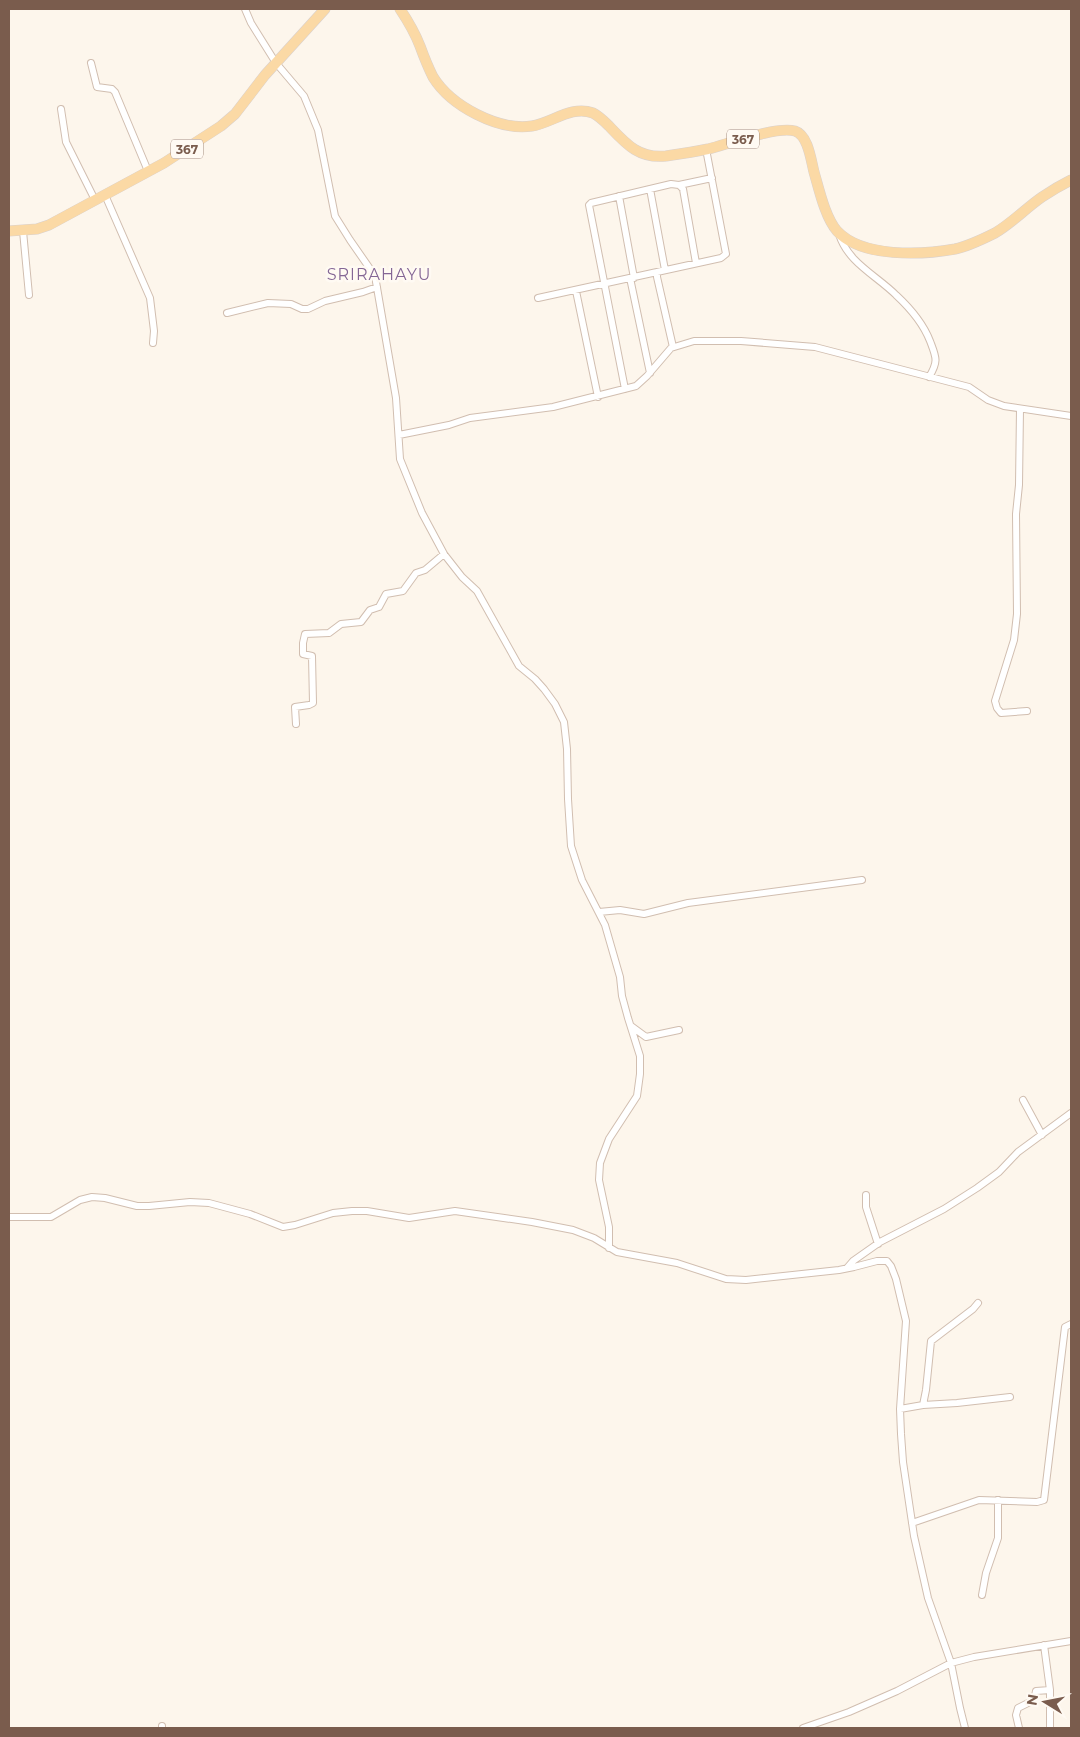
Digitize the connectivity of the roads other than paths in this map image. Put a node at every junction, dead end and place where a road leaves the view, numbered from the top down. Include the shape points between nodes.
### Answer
1 (245, 9) edge
2 (325, 9) edge
3 (400, 9) edge
4 (91, 63) dead end
5 (276, 63) junction
6 (61, 109) dead end
7 (706, 149) junction
8 (148, 172) junction
9 (712, 178) junction
10 (1071, 180) edge
11 (679, 185) junction
12 (650, 189) junction
13 (105, 195) junction
14 (619, 196) junction
15 (95, 200) junction
16 (24, 230) junction
17 (9, 231) edge
18 (837, 231) junction
19 (696, 263) junction
20 (666, 270) junction
21 (657, 272) junction
22 (632, 278) junction
23 (603, 285) junction
24 (378, 287) junction
25 (576, 291) junction
26 (28, 295) dead end
27 (538, 298) dead end
28 (227, 313) dead end
29 (153, 343) dead end
30 (673, 347) junction
31 (650, 373) junction
32 (929, 377) junction
33 (625, 390) junction
34 (598, 397) junction
35 (1020, 409) junction
36 (1071, 416) edge
37 (399, 435) junction
38 (444, 554) junction
39 (1027, 711) dead end
40 (296, 724) dead end
41 (862, 880) dead end
42 (599, 912) junction
43 (630, 1025) junction
44 (679, 1030) dead end
45 (1023, 1100) dead end
46 (1071, 1113) edge
47 (1042, 1135) junction
48 (866, 1195) dead end
49 (9, 1217) edge
50 (878, 1244) junction
51 (609, 1248) junction
52 (847, 1268) junction
53 (978, 1303) dead end
54 (1071, 1324) edge
55 (1010, 1397) dead end
56 (923, 1405) junction
57 (900, 1410) junction
58 (998, 1500) junction
59 (912, 1523) junction
60 (982, 1595) dead end
61 (1071, 1641) edge
62 (1044, 1646) junction
63 (951, 1663) junction
64 (1050, 1690) junction
65 (803, 1728) edge
66 (965, 1728) edge
67 (1019, 1728) edge
68 (1050, 1728) edge

1 - 5 street
2 - 5 main road, 367
3 - 7 main road, 367 via 442,89 466,108 489,120 530,126 572,112 586,112 598,116 625,144 640,154 658,157
4 - 8 street via 97,87 115,92
5 - 8 main road, 367 via 229,120
5 - 24 street via 304,96 311,110 335,216 370,266
6 - 15 street via 66,142
7 - 9 street
7 - 18 main road, 367 via 776,132 797,132 805,141 822,198
8 - 13 main road, 367
9 - 11 street
9 - 19 street via 726,254
10 - 18 main road via 1042,196 998,231 957,248 894,252 865,246
11 - 12 street
11 - 19 street via 683,189
12 - 14 street
12 - 20 street
13 - 15 main road, 367
13 - 29 street via 150,298
14 - 22 street
14 - 23 street via 591,203 588,207
15 - 16 main road, 367 via 49,224
16 - 17 main road, 367
16 - 26 street
18 - 32 street via 848,253 895,294 925,330 936,359
19 - 20 street
20 - 21 street
21 - 22 street
21 - 30 street
22 - 23 street
22 - 31 street
23 - 25 street
23 - 33 street
24 - 28 street via 325,301 308,309 268,303
24 - 37 street
25 - 27 street
25 - 34 street
30 - 31 street
30 - 32 street via 694,341 815,347
31 - 33 street via 636,386
32 - 35 street via 969,387 988,400
33 - 34 street
34 - 37 street via 553,407 470,418
35 - 36 street
35 - 39 street via 1014,640 995,700 1001,713
37 - 38 street via 403,469
38 - 40 street via 425,570 416,573 404,591 386,594 380,607 370,610 361,622 341,624 329,632 305,634 303,654 313,658 313,703 295,708
38 - 42 street via 477,591 519,666 544,689 564,722 571,846 582,880
41 - 42 street via 695,902 644,914 620,910
42 - 43 street via 612,947
43 - 44 street via 646,1037
43 - 51 street via 640,1056 639,1091 610,1139 599,1170 609,1227
45 - 47 street
46 - 47 street
47 - 50 street via 977,1188
48 - 50 street via 866,1208
49 - 51 street via 51,1216 92,1197 137,1206 209,1203 283,1227 352,1211 409,1218 455,1211 573,1230
50 - 52 street
51 - 52 street via 630,1256 688,1266 726,1279 746,1280
52 - 57 street via 887,1261 896,1279 906,1321
53 - 56 street via 931,1341
54 - 58 street via 1065,1327 1044,1500
55 - 56 street
56 - 57 street
57 - 59 street via 903,1462
58 - 59 street via 970,1502
58 - 60 street via 998,1538
59 - 63 street via 928,1598
61 - 62 street
62 - 63 street
62 - 64 street
63 - 65 street via 850,1712
63 - 66 street
64 - 67 street via 1036,1691 1034,1700 1018,1708
64 - 68 street

